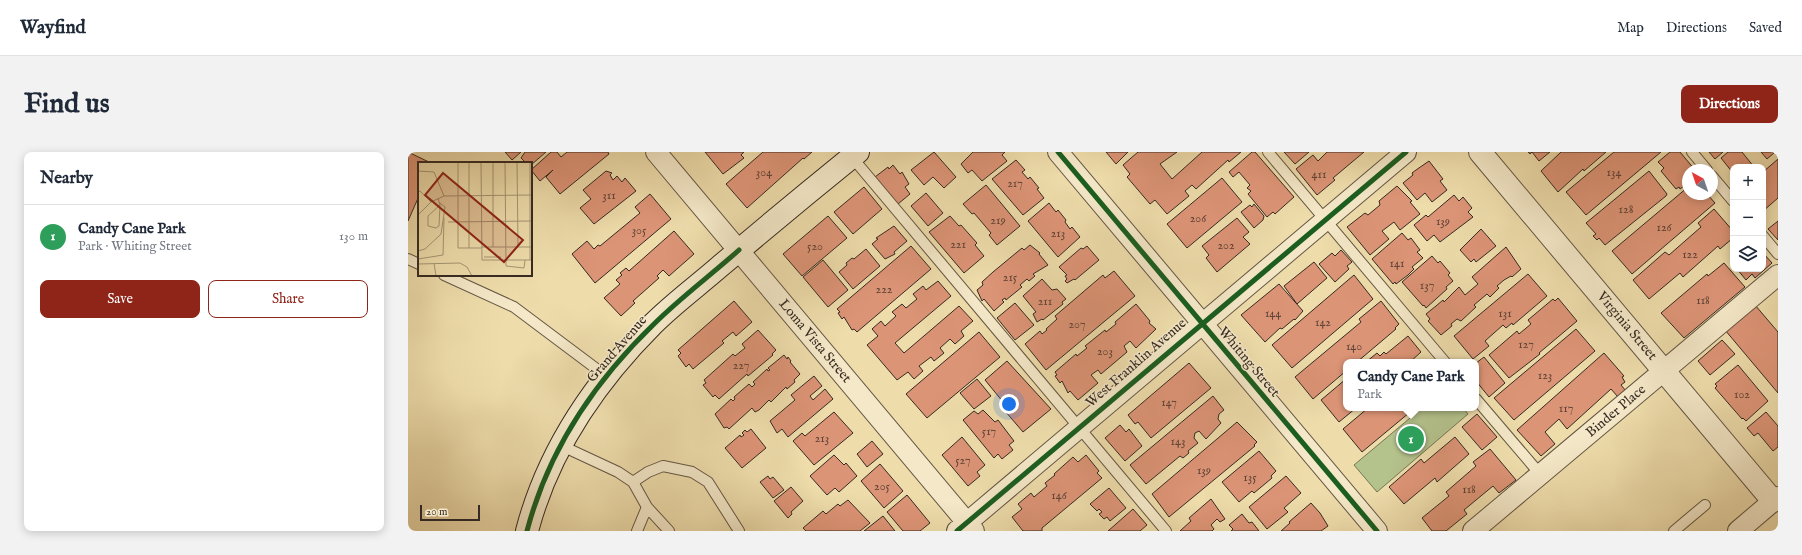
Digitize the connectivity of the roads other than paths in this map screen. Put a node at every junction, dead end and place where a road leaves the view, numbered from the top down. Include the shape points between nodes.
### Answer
1 (656, 152) edge
2 (1058, 152) edge
3 (1268, 152) edge
4 (1406, 152) edge
5 (1480, 152) edge
6 (1692, 152) edge
7 (852, 154) edge
8 (1702, 164) edge
9 (1718, 183) edge
10 (1732, 200) edge
11 (1325, 220) junction
12 (1766, 240) edge
13 (739, 250) junction
14 (1778, 254) edge
15 (408, 259) edge
16 (418, 264) edge
17 (1778, 275) edge
18 (446, 276) edge
19 (1201, 323) junction
20 (1442, 359) edge
21 (1664, 370) junction
22 (606, 376) junction
23 (1479, 403) edge
24 (1080, 427) junction
25 (560, 444) junction
26 (1540, 474) junction
27 (633, 482) junction
28 (1776, 501) edge
29 (1706, 505) dead end
30 (647, 507) junction
31 (966, 528) edge
32 (527, 531) edge
33 (637, 531) edge
34 (669, 531) edge
35 (739, 531) edge
36 (1166, 531) edge
37 (1377, 531) edge
38 (1473, 531) edge
39 (1674, 531) edge
40 (1738, 531) edge

1 - 13 street, Loma Vista Street
2 - 19 street, Whiting Street
3 - 11 lane
4 - 11 street, West Franklin Avenue
5 - 21 main road, Virginia Street
6 - 8 lane
7 - 13 main road, Grand Avenue
7 - 24 lane
9 - 10 lane
11 - 19 street, West Franklin Avenue
11 - 20 lane
12 - 14 lane
13 - 22 main road, Grand Avenue via 654,324
13 - 31 street, Loma Vista Street
15 - 16 lane
17 - 21 street, Binder Place
18 - 22 lane via 514,307
19 - 24 street, West Franklin Avenue
19 - 37 street, Whiting Street
21 - 26 street, Binder Place
21 - 28 main road, Virginia Street
22 - 25 main road, Grand Avenue
23 - 26 lane
24 - 31 street, West Franklin Avenue
24 - 36 lane
25 - 27 lane
25 - 32 main road, Grand Avenue via 535,499
26 - 38 street, Binder Place
27 - 30 lane
27 - 35 lane via 663,466 692,472 708,482
28 - 40 street
29 - 39 lane
30 - 33 lane
30 - 34 lane

